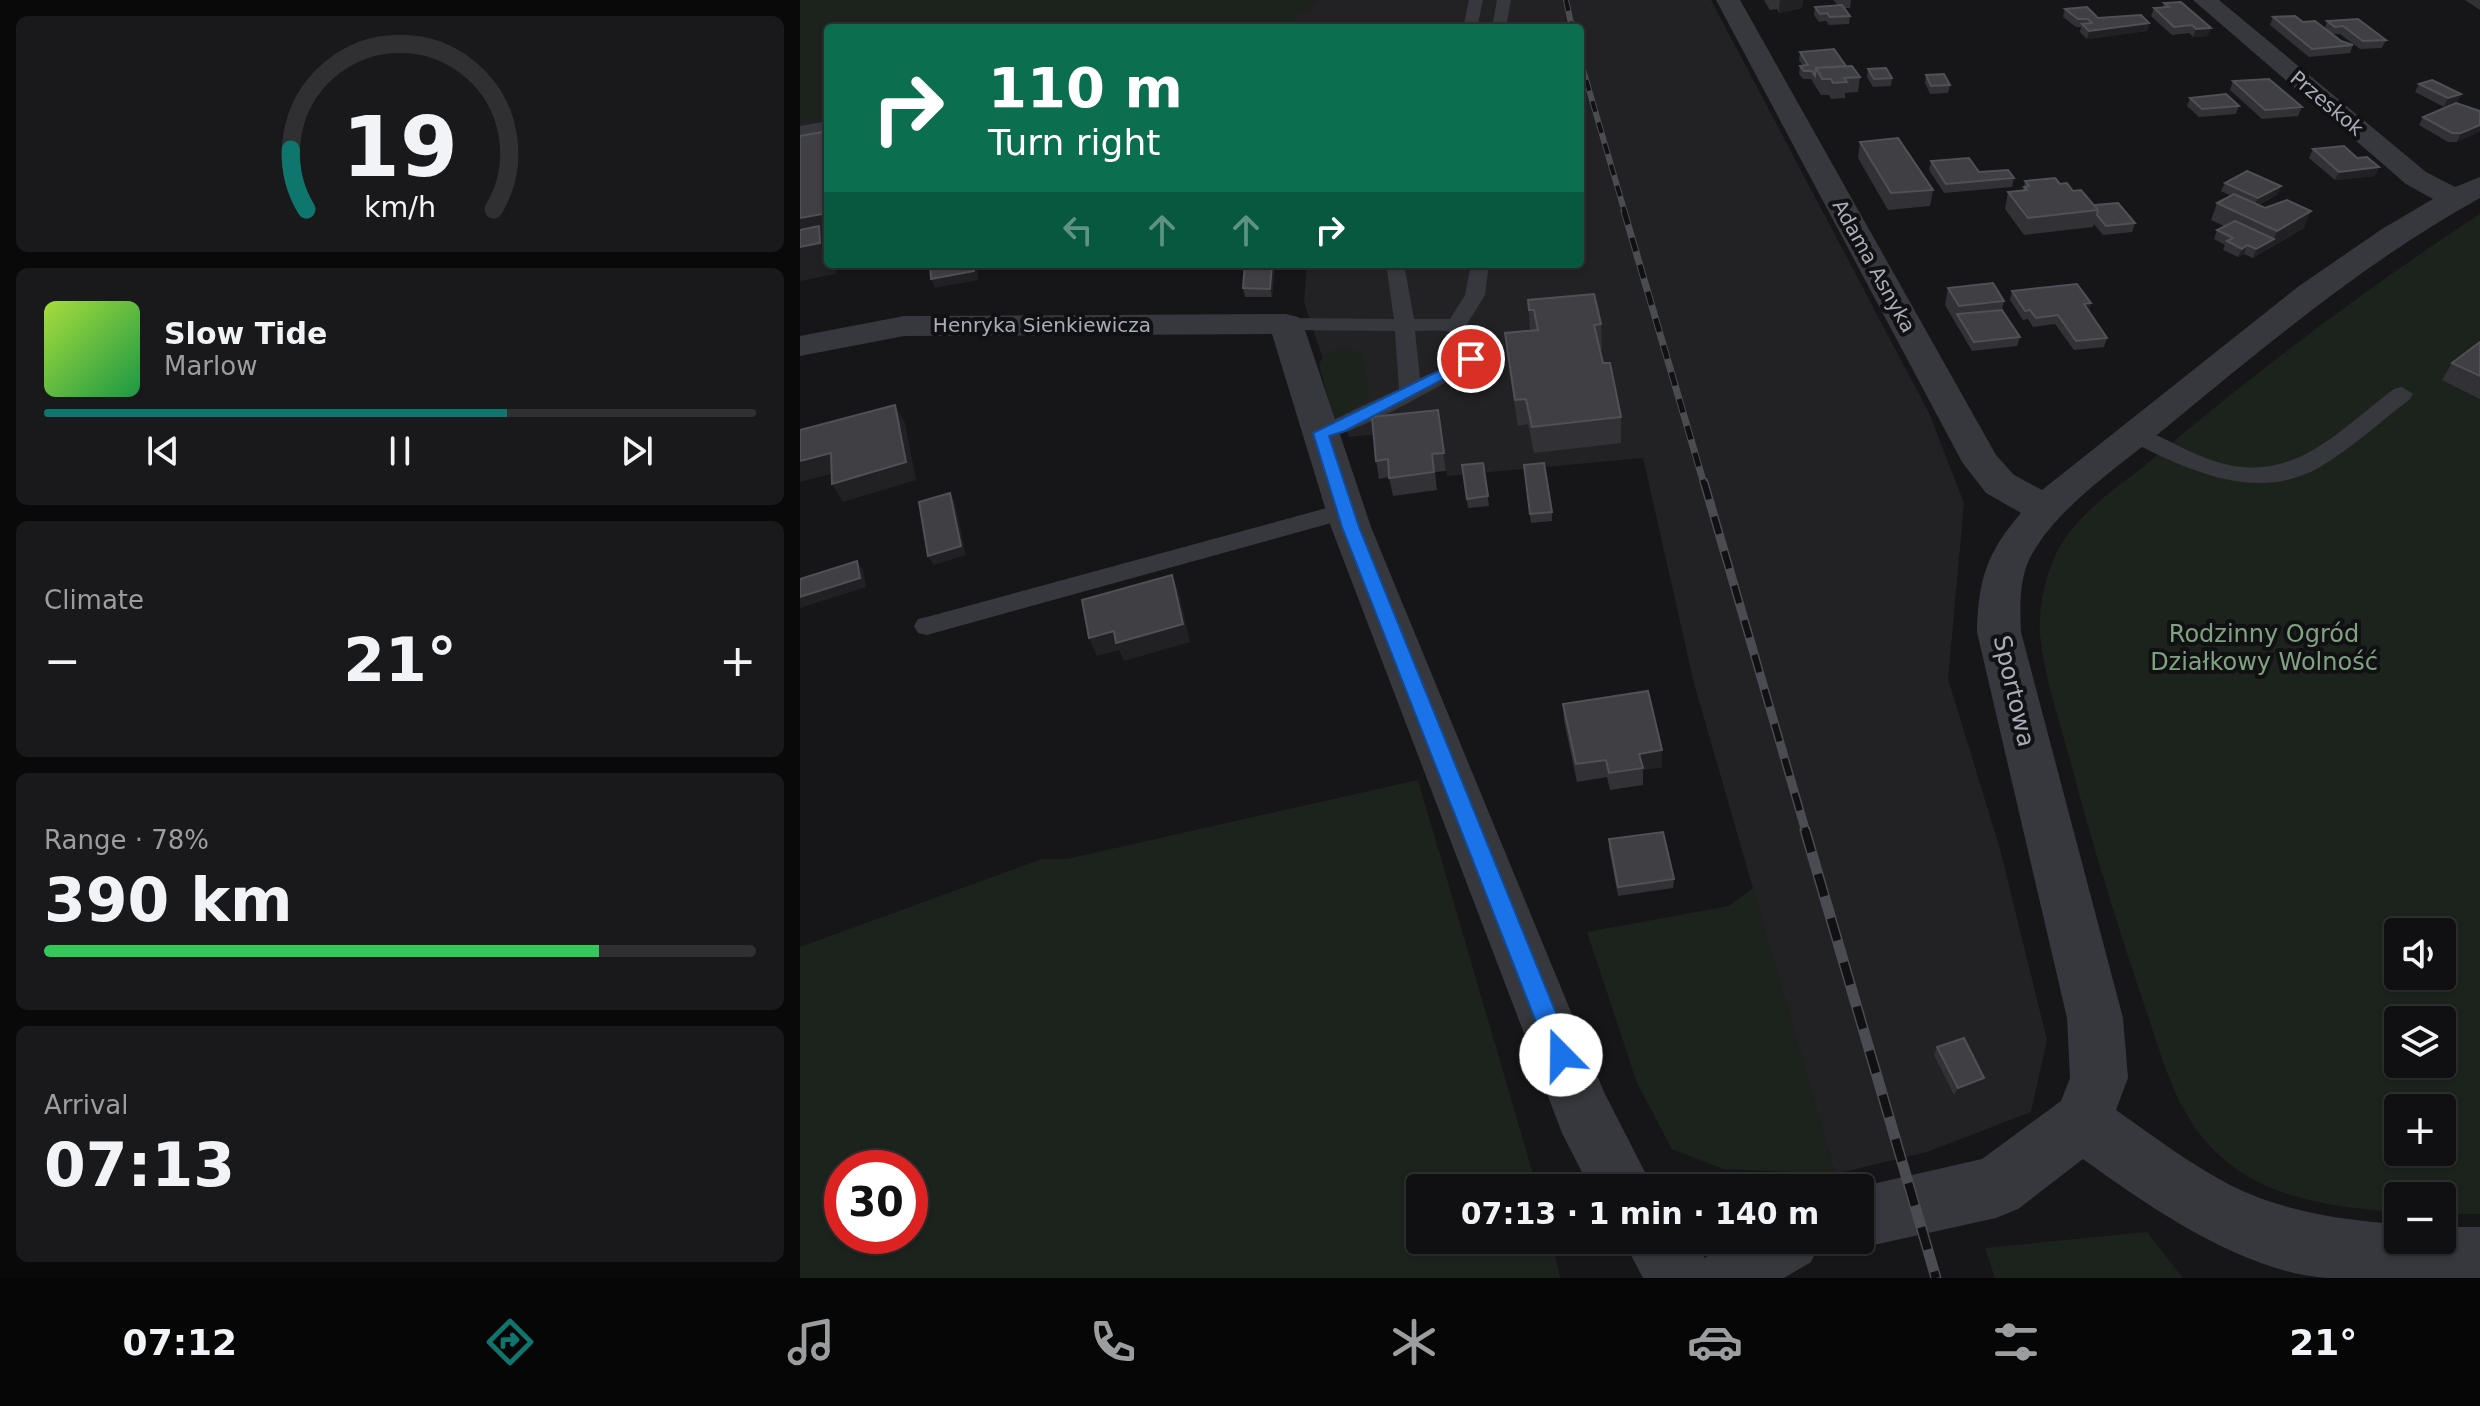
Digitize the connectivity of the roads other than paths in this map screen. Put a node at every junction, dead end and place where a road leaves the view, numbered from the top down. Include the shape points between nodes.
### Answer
1 (1476, 0) edge
2 (1504, 0) edge
3 (1728, 0) edge
4 (2205, 0) edge
5 (1471, 24) edge
6 (1500, 24) edge
7 (824, 127) edge
8 (800, 131) edge
9 (2467, 192) edge
10 (1396, 268) edge
11 (1479, 268) edge
12 (1286, 324) junction
13 (1405, 324) junction
14 (1456, 326) junction
15 (800, 346) edge
16 (1410, 391) junction
17 (2402, 394) dead end
18 (1321, 433) junction
19 (2134, 434) junction
20 (2045, 509) junction
21 (1345, 511) junction
22 (927, 626) dead end
23 (2082, 1122) junction
24 (1615, 1174) edge
25 (1874, 1214) edge
26 (1665, 1254) edge
27 (1764, 1254) edge
28 (2480, 1259) edge
29 (1681, 1278) edge
30 (1729, 1278) edge

1 - 5 lane
2 - 6 lane
3 - 20 street, Adama Asnyka via 1981,462 2000,484
4 - 9 street, Przeskok via 2416,178
7 - 8 lane
9 - 19 street, Sportowa via 2337,272
10 - 13 lane
11 - 14 lane via 1475,295
12 - 13 lane
12 - 15 street, Henryka Sienkiewicza via 904,326
12 - 18 street
13 - 14 lane
13 - 16 lane
14 - 16 lane via 1475,336 1477,352
16 - 18 lane
17 - 19 lane via 2313,461 2268,475 2218,472
18 - 21 street
19 - 20 street, Sportowa
20 - 23 street, Sportowa via 2010,557 2000,588 1999,632 2095,1018 2099,1078
21 - 22 lane
21 - 24 street via 1583,1112
23 - 25 street via 1996,1187
23 - 28 street via 2185,1194 2250,1226 2374,1253
26 - 29 street
27 - 30 street

